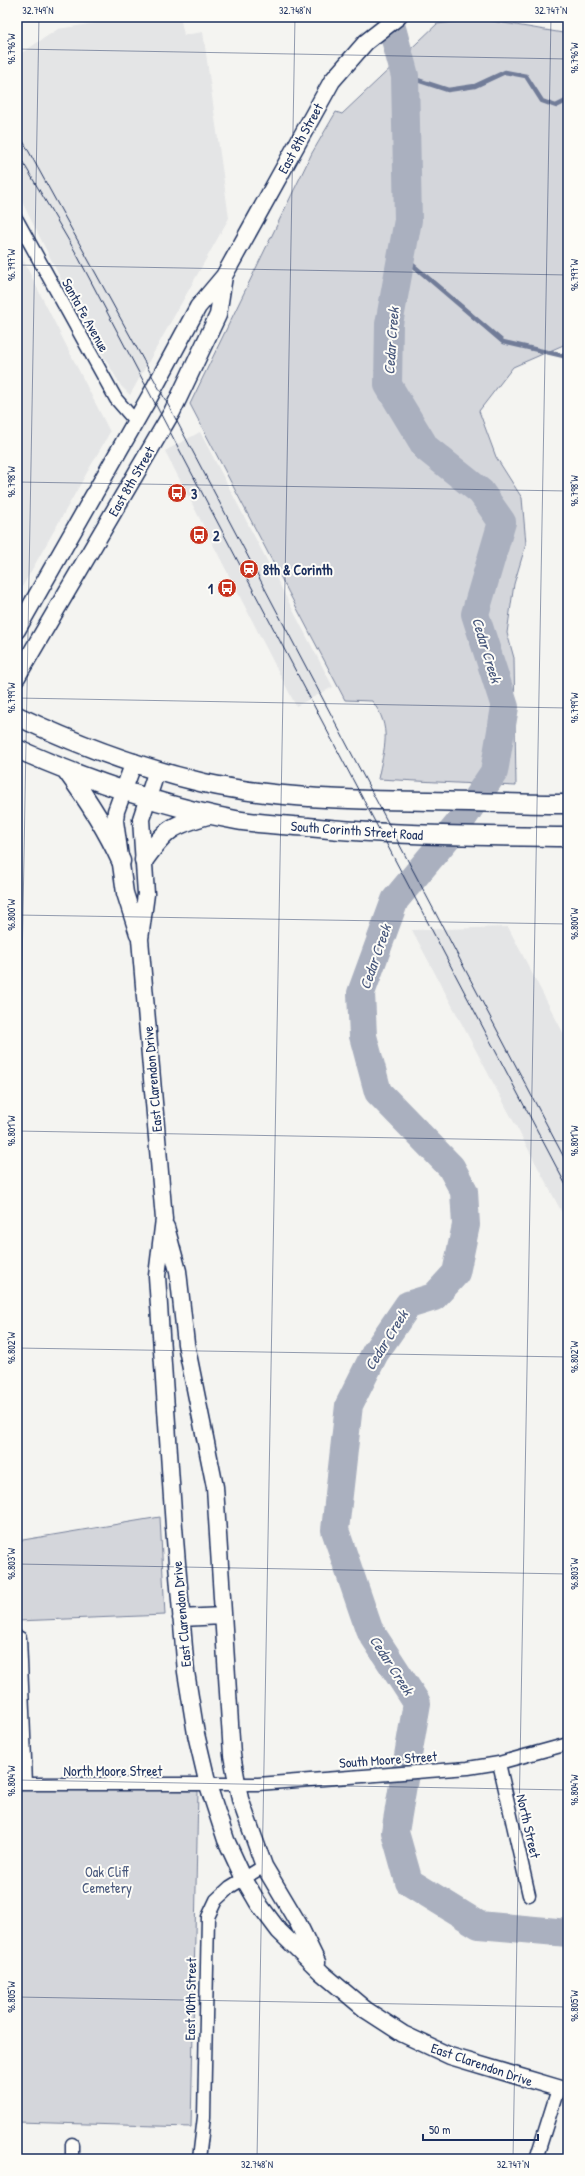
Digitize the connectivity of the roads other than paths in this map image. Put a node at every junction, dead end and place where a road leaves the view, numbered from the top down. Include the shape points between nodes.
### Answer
1 (398, 17) edge
2 (17, 220) edge
3 (224, 276) junction
4 (136, 422) junction
5 (17, 630) edge
6 (17, 677) edge
7 (17, 716) edge
8 (17, 749) edge
9 (134, 762) junction
10 (66, 770) junction
11 (157, 770) junction
12 (124, 789) junction
13 (148, 798) junction
14 (568, 804) edge
15 (208, 815) junction
16 (568, 837) edge
17 (144, 860) junction
18 (121, 861) junction
19 (140, 939) junction
20 (164, 1219) junction
21 (223, 1616) junction
22 (181, 1618) junction
23 (20, 1638) dead end
24 (568, 1744) edge
25 (499, 1763) junction
26 (21, 1784) edge
27 (237, 1784) junction
28 (208, 1785) junction
29 (264, 1866) junction
30 (244, 1879) junction
31 (529, 1895) dead end
32 (322, 1973) junction
33 (563, 2090) edge
34 (72, 2144) dead end
35 (72, 2159) edge
36 (199, 2159) edge
37 (536, 2159) edge

1 - 3 street, East 8th Street via 366,42 332,81
2 - 4 street, Santa Fe Avenue via 116,399
3 - 4 street, East 8th Street via 198,308
3 - 6 street, East 8th Street via 218,315 172,412
4 - 5 street, East 8th Street
7 - 9 main road, South Corinth Street Road via 47,730
8 - 10 main road, South Corinth Street Road
9 - 11 main road, South Corinth Street Road
9 - 12 street, East Clarendon Drive
10 - 12 main road, South Corinth Street Road
10 - 18 main road via 92,805
11 - 13 street, East Clarendon Drive
11 - 14 main road, South Corinth Street Road via 205,783 287,796 346,800
12 - 13 main road, South Corinth Street Road
12 - 18 street, East Clarendon Drive via 115,821
13 - 15 main road, South Corinth Street Road
13 - 17 street, East Clarendon Drive via 141,819
15 - 16 main road, South Corinth Street Road via 349,831
15 - 17 main road via 179,823 166,831
17 - 19 street, East Clarendon Drive via 146,894
18 - 19 street, East Clarendon Drive via 125,893
19 - 20 street, East Clarendon Drive
20 - 21 street, East Clarendon Drive via 178,1271 186,1344 215,1487
20 - 22 street, East Clarendon Drive via 157,1276
21 - 22 street
21 - 27 street, East Clarendon Drive via 232,1755
22 - 28 street, East Clarendon Drive via 192,1710
23 - 26 street
24 - 25 street, South Moore Street
25 - 27 street, South Moore Street via 437,1770
25 - 31 street, North Street
26 - 28 street, North Moore Street
27 - 28 street, South Moore Street
27 - 29 street, East Clarendon Drive
28 - 30 street, East Clarendon Drive via 226,1840
29 - 30 street, East 10th Street
29 - 32 street, East Clarendon Drive via 298,1923
30 - 32 street, East Clarendon Drive via 279,1931
30 - 36 street, East 10th Street via 216,1900 208,1917 204,2117
32 - 33 street, East Clarendon Drive via 366,2010 403,2034 450,2056
33 - 37 street
34 - 35 street

